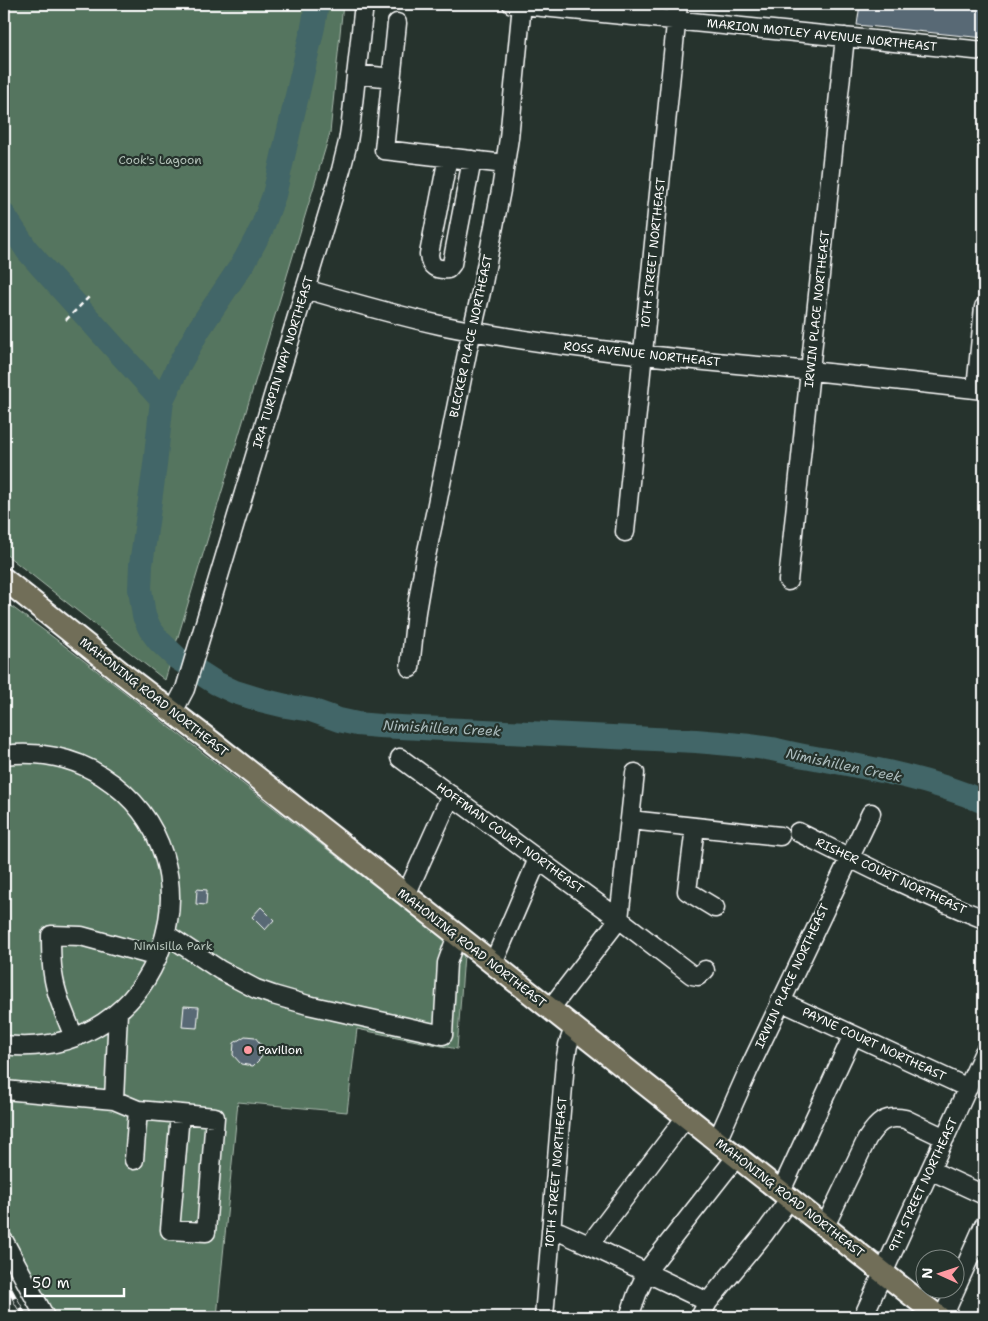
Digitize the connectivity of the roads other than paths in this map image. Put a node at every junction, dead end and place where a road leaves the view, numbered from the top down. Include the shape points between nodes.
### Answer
1 (364, 4) edge
2 (518, 4) edge
3 (677, 12) edge
4 (397, 23) dead end
5 (846, 37) junction
6 (984, 52) edge
7 (356, 74) junction
8 (392, 78) junction
9 (448, 157) junction
10 (472, 160) junction
11 (505, 164) junction
12 (305, 289) junction
13 (984, 308) edge
14 (472, 331) junction
15 (643, 355) junction
16 (811, 371) junction
17 (980, 390) edge
18 (624, 532) dead end
19 (788, 581) dead end
20 (8, 585) edge
21 (410, 668) dead end
22 (173, 712) junction
23 (4, 754) edge
24 (400, 758) dead end
25 (635, 773) dead end
26 (451, 796) junction
27 (871, 813) dead end
28 (630, 820) junction
29 (695, 827) junction
30 (798, 832) dead end
31 (780, 836) dead end
32 (849, 858) junction
33 (538, 859) junction
34 (406, 895) junction
35 (716, 908) dead end
36 (619, 919) junction
37 (984, 919) edge
38 (166, 934) junction
39 (457, 936) junction
40 (158, 957) junction
41 (493, 964) junction
42 (705, 970) dead end
43 (780, 1001) junction
44 (550, 1010) junction
45 (118, 1012) junction
46 (574, 1028) junction
47 (853, 1035) junction
48 (74, 1038) junction
49 (4, 1045) edge
50 (984, 1052) edge
51 (968, 1088) junction
52 (4, 1090) edge
53 (114, 1100) junction
54 (138, 1110) junction
55 (180, 1114) junction
56 (686, 1117) junction
57 (945, 1138) junction
58 (717, 1141) junction
59 (736, 1156) junction
60 (134, 1160) dead end
61 (930, 1170) junction
62 (785, 1194) junction
63 (984, 1195) edge
64 (984, 1225) edge
65 (825, 1226) junction
66 (551, 1230) junction
67 (4, 1241) edge
68 (589, 1245) junction
69 (883, 1272) junction
70 (646, 1273) junction
71 (704, 1310) edge
72 (46, 1317) edge
73 (544, 1317) edge
74 (629, 1317) edge
75 (863, 1317) edge
76 (941, 1317) edge

1 - 7 street, IRA TURPIN WAY NORTHEAST
2 - 3 street, MARION MOTLEY AVENUE NORTHEAST
2 - 11 street, BLECKER PLACE NORTHEAST
3 - 5 street, MARION MOTLEY AVENUE NORTHEAST
3 - 15 street, 10TH STREET NORTHEAST
4 - 8 street
5 - 6 street, MARION MOTLEY AVENUE NORTHEAST
5 - 16 street, IRWIN PLACE NORTHEAST
7 - 8 street
7 - 12 street, IRA TURPIN WAY NORTHEAST via 348,142
8 - 9 street via 384,150
9 - 10 street
9 - 10 street via 429,254 434,267 442,270 452,264
10 - 11 street
11 - 14 street, BLECKER PLACE NORTHEAST
12 - 14 street, ROSS AVENUE NORTHEAST
12 - 22 street, IRA TURPIN WAY NORTHEAST via 204,629 185,689
13 - 17 street
14 - 15 street, ROSS AVENUE NORTHEAST
14 - 21 street, BLECKER PLACE NORTHEAST via 424,565
15 - 16 street, ROSS AVENUE NORTHEAST
15 - 18 street, 10TH STREET NORTHEAST
16 - 17 street, ROSS AVENUE NORTHEAST
16 - 19 street, IRWIN PLACE NORTHEAST
20 - 22 main road, MAHONING ROAD NORTHEAST
22 - 34 main road, MAHONING ROAD NORTHEAST
23 - 38 street via 36,754 66,760 95,772 131,800 157,839 166,868 170,899
24 - 26 street, HOFFMAN COURT NORTHEAST
25 - 28 street
26 - 33 street, HOFFMAN COURT NORTHEAST
26 - 34 street
27 - 32 street, IRWIN PLACE NORTHEAST
28 - 29 street
28 - 36 street
29 - 31 street
29 - 35 street via 687,891
30 - 32 street, RISHER COURT NORTHEAST
32 - 37 street, RISHER COURT NORTHEAST
32 - 43 street, IRWIN PLACE NORTHEAST
33 - 36 street, HOFFMAN COURT NORTHEAST
33 - 41 street
34 - 39 main road, MAHONING ROAD NORTHEAST
36 - 42 street via 692,975 698,976
36 - 44 street
38 - 39 street via 220,970 256,989 308,1005 442,1035 447,963
38 - 40 street
39 - 41 main road, MAHONING ROAD NORTHEAST
40 - 45 street via 137,993
40 - 48 street via 81,936 51,936 55,986
41 - 44 main road, MAHONING ROAD NORTHEAST
43 - 47 street, PAYNE COURT NORTHEAST
43 - 58 street, IRWIN PLACE NORTHEAST
44 - 46 main road, MAHONING ROAD NORTHEAST
45 - 48 street
45 - 53 street
46 - 56 main road, MAHONING ROAD NORTHEAST
46 - 66 street, 10TH STREET NORTHEAST via 565,1062
47 - 51 street, PAYNE COURT NORTHEAST
47 - 62 street
48 - 49 street via 44,1045
50 - 51 street, 9TH STREET NORTHEAST
51 - 57 street, 9TH STREET NORTHEAST
52 - 53 street
53 - 54 street
54 - 55 street
54 - 60 street
55 - 55 street via 215,1117 206,1232 170,1230
56 - 58 main road, MAHONING ROAD NORTHEAST
56 - 68 street
57 - 61 street, 9TH STREET NORTHEAST
57 - 65 street via 905,1119 882,1121 867,1139
58 - 59 main road, MAHONING ROAD NORTHEAST
59 - 62 main road, MAHONING ROAD NORTHEAST
59 - 70 street
61 - 63 street
61 - 69 street, 9TH STREET NORTHEAST
62 - 65 main road, MAHONING ROAD NORTHEAST
62 - 71 street via 764,1234
64 - 76 street
65 - 69 main road, MAHONING ROAD NORTHEAST
66 - 68 street
66 - 73 street, 10TH STREET NORTHEAST
67 - 72 street
68 - 70 street
69 - 75 street, 9TH STREET NORTHEAST
69 - 76 main road, MAHONING ROAD NORTHEAST
70 - 71 street
70 - 74 street

